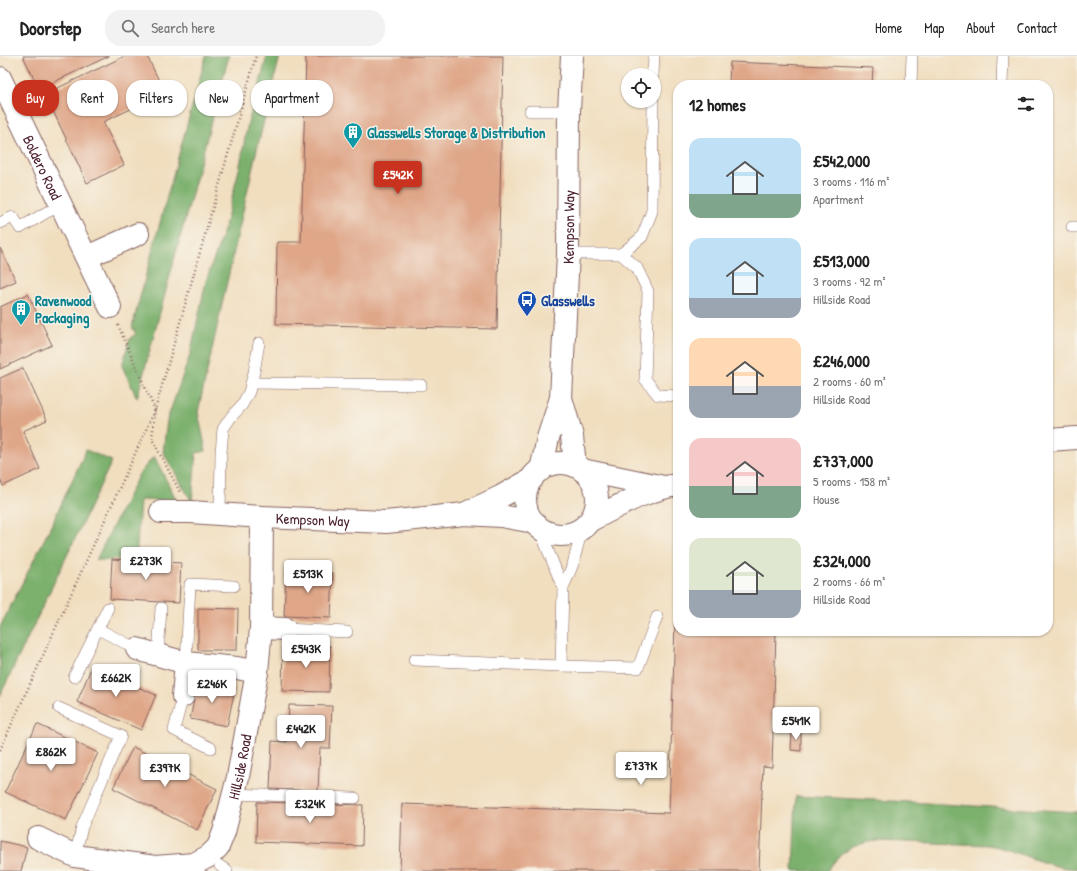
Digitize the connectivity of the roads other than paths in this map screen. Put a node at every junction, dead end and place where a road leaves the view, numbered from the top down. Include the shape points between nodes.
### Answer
1 (572, 56) edge
2 (654, 56) edge
3 (912, 56) edge
4 (1003, 56) edge
5 (653, 68) edge
6 (911, 80) edge
7 (1002, 80) edge
8 (2, 87) edge
9 (653, 108) edge
10 (530, 111) dead end
11 (570, 111) junction
12 (62, 206) junction
13 (0, 223) edge
14 (138, 234) dead end
15 (568, 254) junction
16 (621, 254) junction
17 (87, 257) junction
18 (110, 307) road end
19 (260, 343) dead end
20 (251, 382) junction
21 (421, 385) dead end
22 (673, 396) edge
23 (561, 398) junction
24 (1077, 438) edge
25 (1053, 440) edge
26 (579, 468) junction
27 (536, 475) junction
28 (671, 486) edge
29 (161, 512) dead end
30 (220, 514) junction
31 (465, 514) junction
32 (262, 517) junction
33 (587, 524) junction
34 (536, 525) junction
35 (234, 586) dead end
36 (562, 588) junction
37 (108, 608) dead end
38 (161, 608) dead end
39 (657, 617) dead end
40 (261, 628) junction
41 (285, 629) joint
42 (98, 630) junction
43 (347, 632) dead end
44 (137, 649) joint
45 (158, 656) junction
46 (414, 660) dead end
47 (186, 664) junction
48 (561, 666) junction
49 (257, 672) junction
50 (74, 677) dead end
51 (183, 696) joint
52 (59, 708) dead end
53 (211, 748) dead end
54 (234, 794) junction
55 (355, 798) dead end
56 (38, 838) dead end
57 (73, 863) edge
58 (219, 864) edge

1 - 11 street, Kempson Way
2 - 5 lane
3 - 6 lane
4 - 7 lane
8 - 12 street, Boldero Road
9 - 16 lane via 652,211 642,237
10 - 11 lane
11 - 15 street, Kempson Way
12 - 13 lane via 20,228 13,217
12 - 17 street, Boldero Road
14 - 17 street
15 - 16 lane
15 - 23 street, Kempson Way
16 - 22 lane via 637,268 648,291 645,379 658,395
17 - 18 street, Boldero Road
19 - 20 lane
20 - 21 lane
20 - 30 lane via 242,406 223,429
23 - 26 street, Kempson Way
23 - 27 street, Kempson Way
24 - 25 street
26 - 27 street via 558,464 549,466
26 - 28 street
26 - 33 street via 592,480 597,493 597,507
27 - 31 street, Kempson Way
27 - 34 street via 527,490 525,501
28 - 33 street via 625,503
29 - 30 street, Kempson Way
30 - 32 street, Kempson Way
31 - 32 street, Kempson Way via 386,522
31 - 34 street, Kempson Way via 501,516
32 - 40 street, Hillside Road
33 - 34 street via 572,534 560,535 549,533
33 - 36 lane
34 - 36 lane
35 - 47 lane via 190,584
36 - 48 lane
37 - 42 lane
38 - 45 lane
39 - 48 lane via 638,668
40 - 41 street
40 - 49 street, Hillside Road
41 - 43 lane
42 - 44 lane
42 - 50 lane
44 - 45 street
45 - 47 street
46 - 48 lane
47 - 49 street
47 - 51 street
49 - 54 street, Hillside Road
51 - 53 lane via 174,730
52 - 57 lane via 121,736 82,827
54 - 55 lane
54 - 58 street, Hillside Road via 218,847
56 - 57 street, Hillside Road
57 - 58 street, Hillside Road via 155,867

